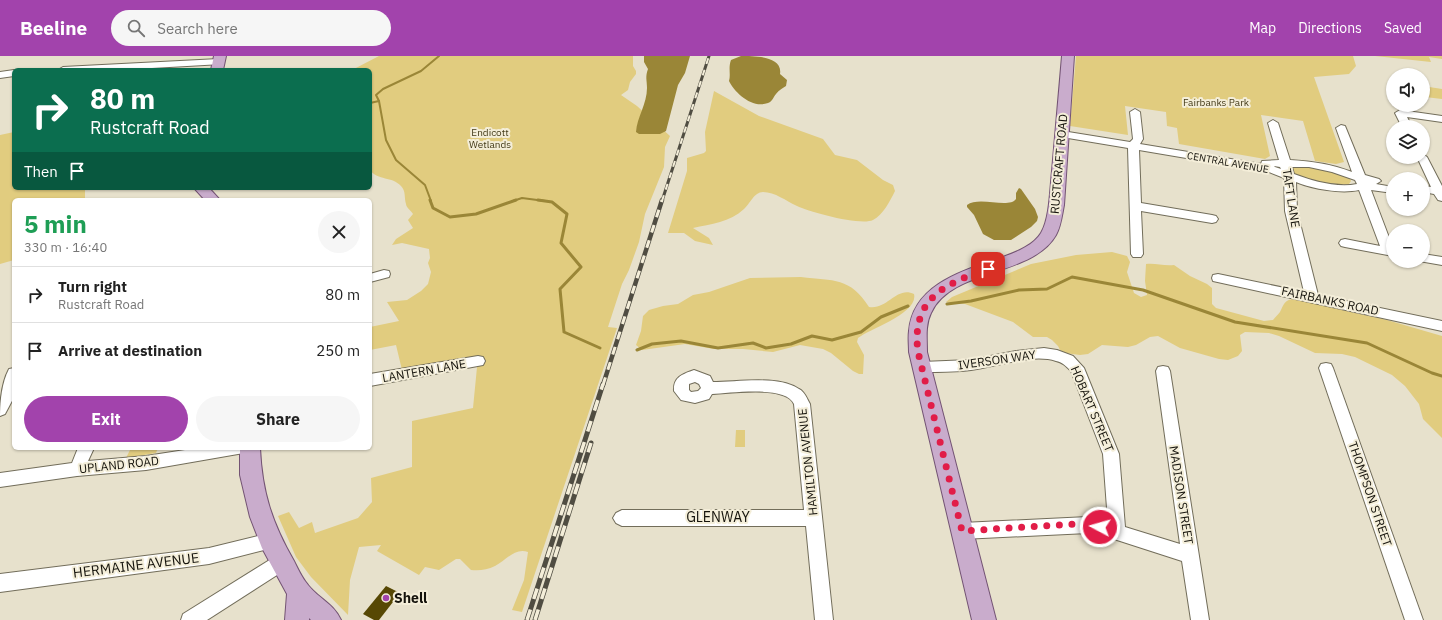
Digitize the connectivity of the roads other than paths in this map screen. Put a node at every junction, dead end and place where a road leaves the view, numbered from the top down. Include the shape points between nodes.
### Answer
1 (1068, 56) edge
2 (219, 63) edge
3 (108, 68) edge
4 (12, 73) edge
5 (0, 74) edge
6 (1135, 112) dead end
7 (1442, 119) edge
8 (1404, 120) edge
9 (1273, 123) dead end
10 (1341, 128) dead end
11 (1062, 131) junction
12 (1135, 144) junction
13 (1285, 163) junction
14 (1426, 164) edge
15 (1289, 175) junction
16 (1362, 182) junction
17 (1386, 184) edge
18 (1386, 188) edge
19 (203, 190) edge
20 (1430, 191) edge
21 (1430, 195) edge
22 (1441, 195) edge
23 (211, 198) edge
24 (1136, 206) junction
25 (1212, 219) dead end
26 (1386, 242) edge
27 (1345, 243) dead end
28 (1386, 251) edge
29 (1138, 254) dead end
30 (1430, 259) edge
31 (1442, 261) edge
32 (384, 274) dead end
33 (372, 277) edge
34 (1218, 278) dead end
35 (1312, 297) junction
36 (1442, 326) edge
37 (1070, 360) joint
38 (478, 361) dead end
39 (922, 367) junction
40 (1326, 368) dead end
41 (1163, 371) dead end
42 (372, 380) edge
43 (12, 388) edge
44 (708, 388) dead end
45 (0, 410) edge
46 (85, 450) edge
47 (226, 450) edge
48 (250, 450) edge
49 (77, 469) junction
50 (0, 480) edge
51 (622, 518) dead end
52 (814, 518) junction
53 (962, 531) junction
54 (1116, 532) junction
55 (270, 541) junction
56 (1191, 556) junction
57 (282, 562) junction
58 (0, 583) edge
59 (299, 592) junction
60 (190, 620) edge
61 (297, 620) edge
62 (329, 620) edge
63 (824, 620) edge
64 (984, 620) edge
65 (1200, 620) edge
66 (1414, 620) edge

1 - 11 main road, RUSTCRAFT ROAD
2 - 3 street
4 - 5 street
6 - 12 street via 1138,140
7 - 8 street via 1400,113
9 - 13 street, TAFT LANE
10 - 16 street
11 - 12 street, CENTRAL AVENUE
11 - 39 main road, RUSTCRAFT ROAD via 1054,218 1049,233 1041,243 1024,254 961,279 932,297 922,312 917,330
12 - 13 street, CENTRAL AVENUE via 1267,163
12 - 15 street, CENTRAL AVENUE via 1271,169
12 - 24 street
13 - 15 street, TAFT LANE
13 - 16 street, CENTRAL AVENUE via 1298,162 1323,166 1339,170
14 - 22 street
15 - 16 street, CENTRAL AVENUE via 1303,181 1350,189
15 - 35 street, TAFT LANE via 1291,211
16 - 17 street, CENTRAL AVENUE
16 - 18 street, CENTRAL AVENUE
16 - 26 street
19 - 23 main road
20 - 22 street
21 - 22 street
24 - 25 street
24 - 29 street
27 - 28 street
30 - 31 street
32 - 33 street
34 - 35 street, FAIRBANKS ROAD
35 - 36 street, FAIRBANKS ROAD
37 - 39 street, IVERSON WAY via 1058,355 1038,354 977,364
37 - 54 street, HOBART STREET via 1076,368 1111,454
38 - 42 street, LANTERN LANE
39 - 53 main road, RUSTCRAFT ROAD
40 - 66 street, THOMPSON STREET
41 - 56 street, MADISON STREET
43 - 45 street
44 - 52 street, HAMILTON AVENUE via 780,387 794,392 800,398
46 - 49 street
47 - 49 street, UPLAND ROAD via 146,463
48 - 55 main road via 251,475
49 - 50 street, UPLAND ROAD
51 - 52 street, GLENWAY
52 - 63 street, HAMILTON AVENUE
53 - 54 street via 1074,524
53 - 64 main road, RUSTCRAFT ROAD
54 - 56 street
55 - 57 main road
55 - 58 street, HERMAINE AVENUE via 209,556
56 - 65 street, MADISON STREET
57 - 59 main road
57 - 60 street
59 - 61 main road
59 - 62 main road

